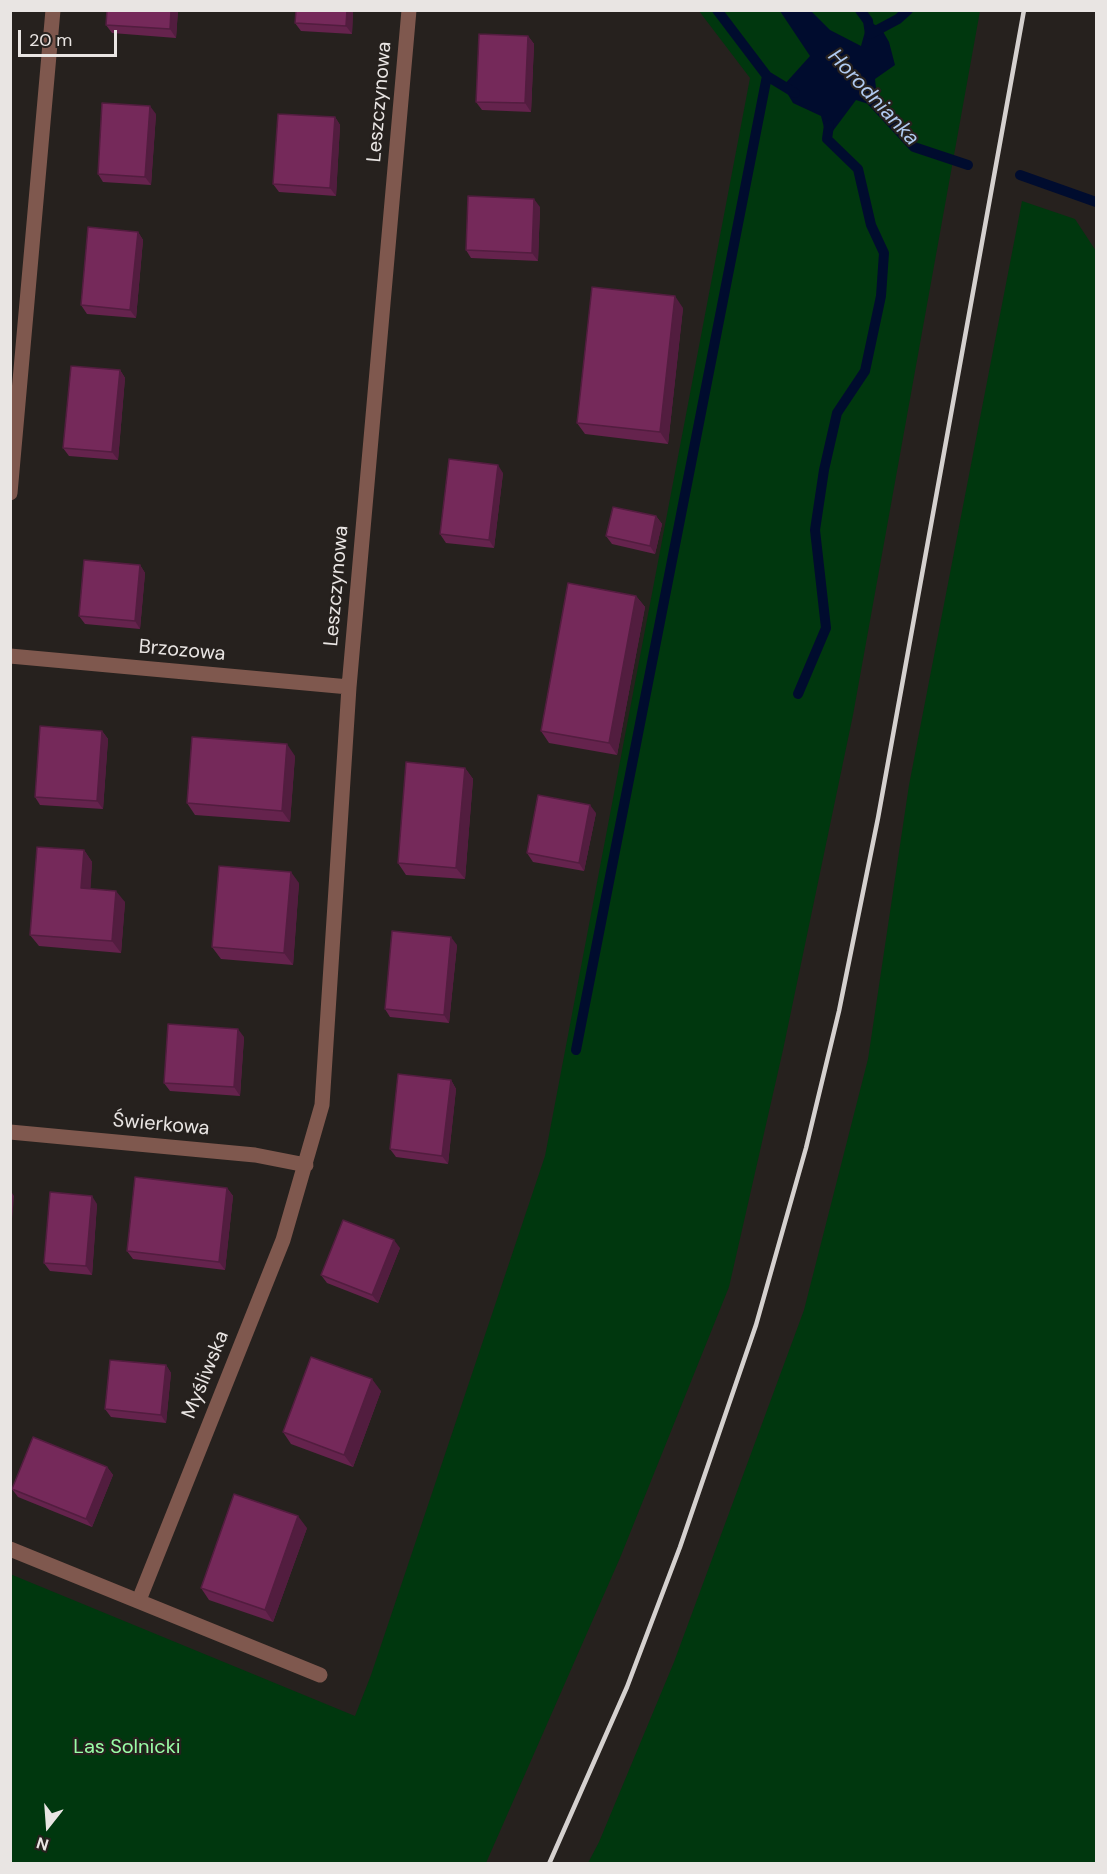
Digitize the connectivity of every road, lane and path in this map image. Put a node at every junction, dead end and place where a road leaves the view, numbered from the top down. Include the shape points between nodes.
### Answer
1 (53, 10) edge
2 (409, 10) edge
3 (18, 312) edge
4 (10, 493) edge
5 (10, 656) edge
6 (349, 687) junction
7 (10, 1132) edge
8 (306, 1165) junction
9 (10, 1549) edge
10 (139, 1600) junction
11 (320, 1675) dead end

1 - 3 street
2 - 6 street, Leszczynowa
3 - 4 street
5 - 6 street, Brzozowa
6 - 8 street, Leszczynowa via 322,1106
7 - 8 street, Świerkowa via 255,1155
8 - 10 street, Myśliwska via 283,1240
9 - 10 street
10 - 11 street

